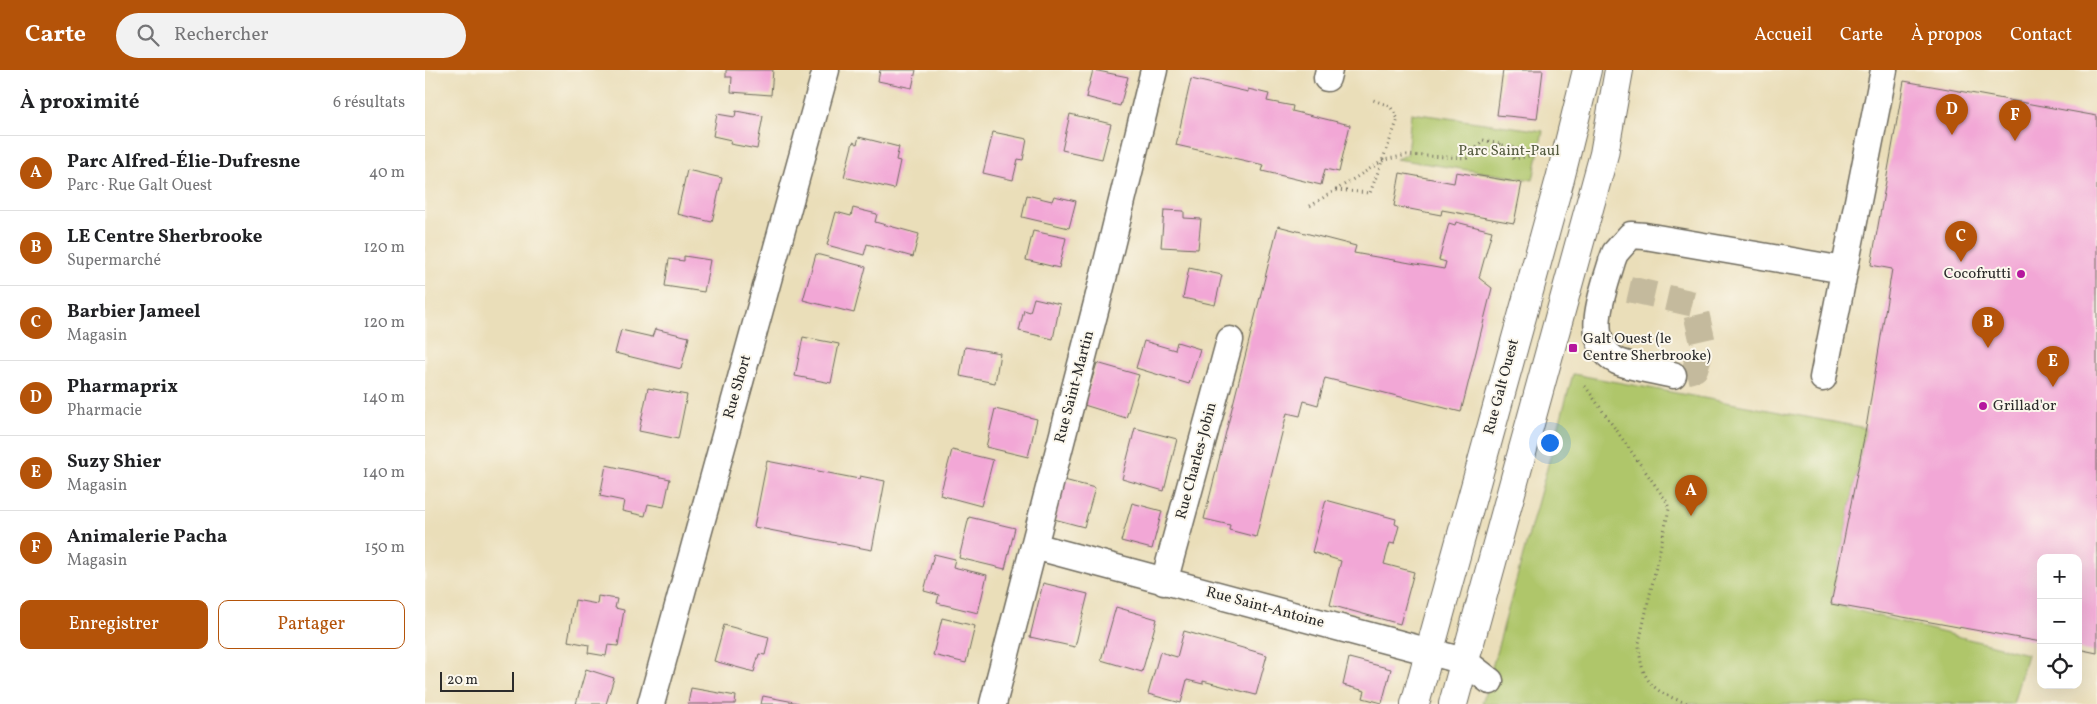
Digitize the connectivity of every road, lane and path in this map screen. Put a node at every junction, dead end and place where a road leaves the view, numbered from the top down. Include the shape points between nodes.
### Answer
1 (826, 70) edge
2 (1154, 70) edge
3 (1587, 70) edge
4 (1619, 70) edge
5 (1883, 70) edge
6 (1373, 100) dead end
7 (1498, 143) junction
8 (1384, 160) junction
9 (1336, 190) junction
10 (1309, 206) dead end
11 (1844, 270) junction
12 (1230, 340) dead end
13 (1673, 375) tunnel mouth
14 (1823, 378) dead end
15 (1585, 386) dead end
16 (1034, 546) junction
17 (1164, 582) junction
18 (1429, 652) junction
19 (1464, 661) junction
20 (1489, 681) dead end
21 (651, 704) edge
22 (993, 704) edge
23 (1415, 704) edge
24 (1453, 704) edge
25 (1690, 704) edge

1 - 21 street, Rue Short
2 - 16 street, Rue Saint-Martin
3 - 18 main road, Rue Galt Ouest via 1561,179
4 - 19 main road via 1604,154
5 - 11 street
6 - 8 path via 1390,106 1398,119
7 - 7 path via 1514,159 1539,154 1523,150
7 - 8 path via 1483,140 1467,158 1407,155
8 - 9 path
8 - 9 path via 1370,193
9 - 10 path
11 - 13 street via 1631,235 1615,252 1597,320 1600,342 1616,360
11 - 14 street
12 - 17 street, Rue Charles-Jobin
15 - 25 path via 1667,502 1669,509 1639,643 1639,662 1643,674 1655,687
16 - 17 street, Rue Saint-Antoine
16 - 22 street, Rue Saint-Martin
17 - 18 street, Rue Saint-Antoine
18 - 19 street, Rue Saint-Antoine
18 - 23 main road, Rue Galt Ouest
19 - 20 street, Rue Saint-Antoine
19 - 24 main road

